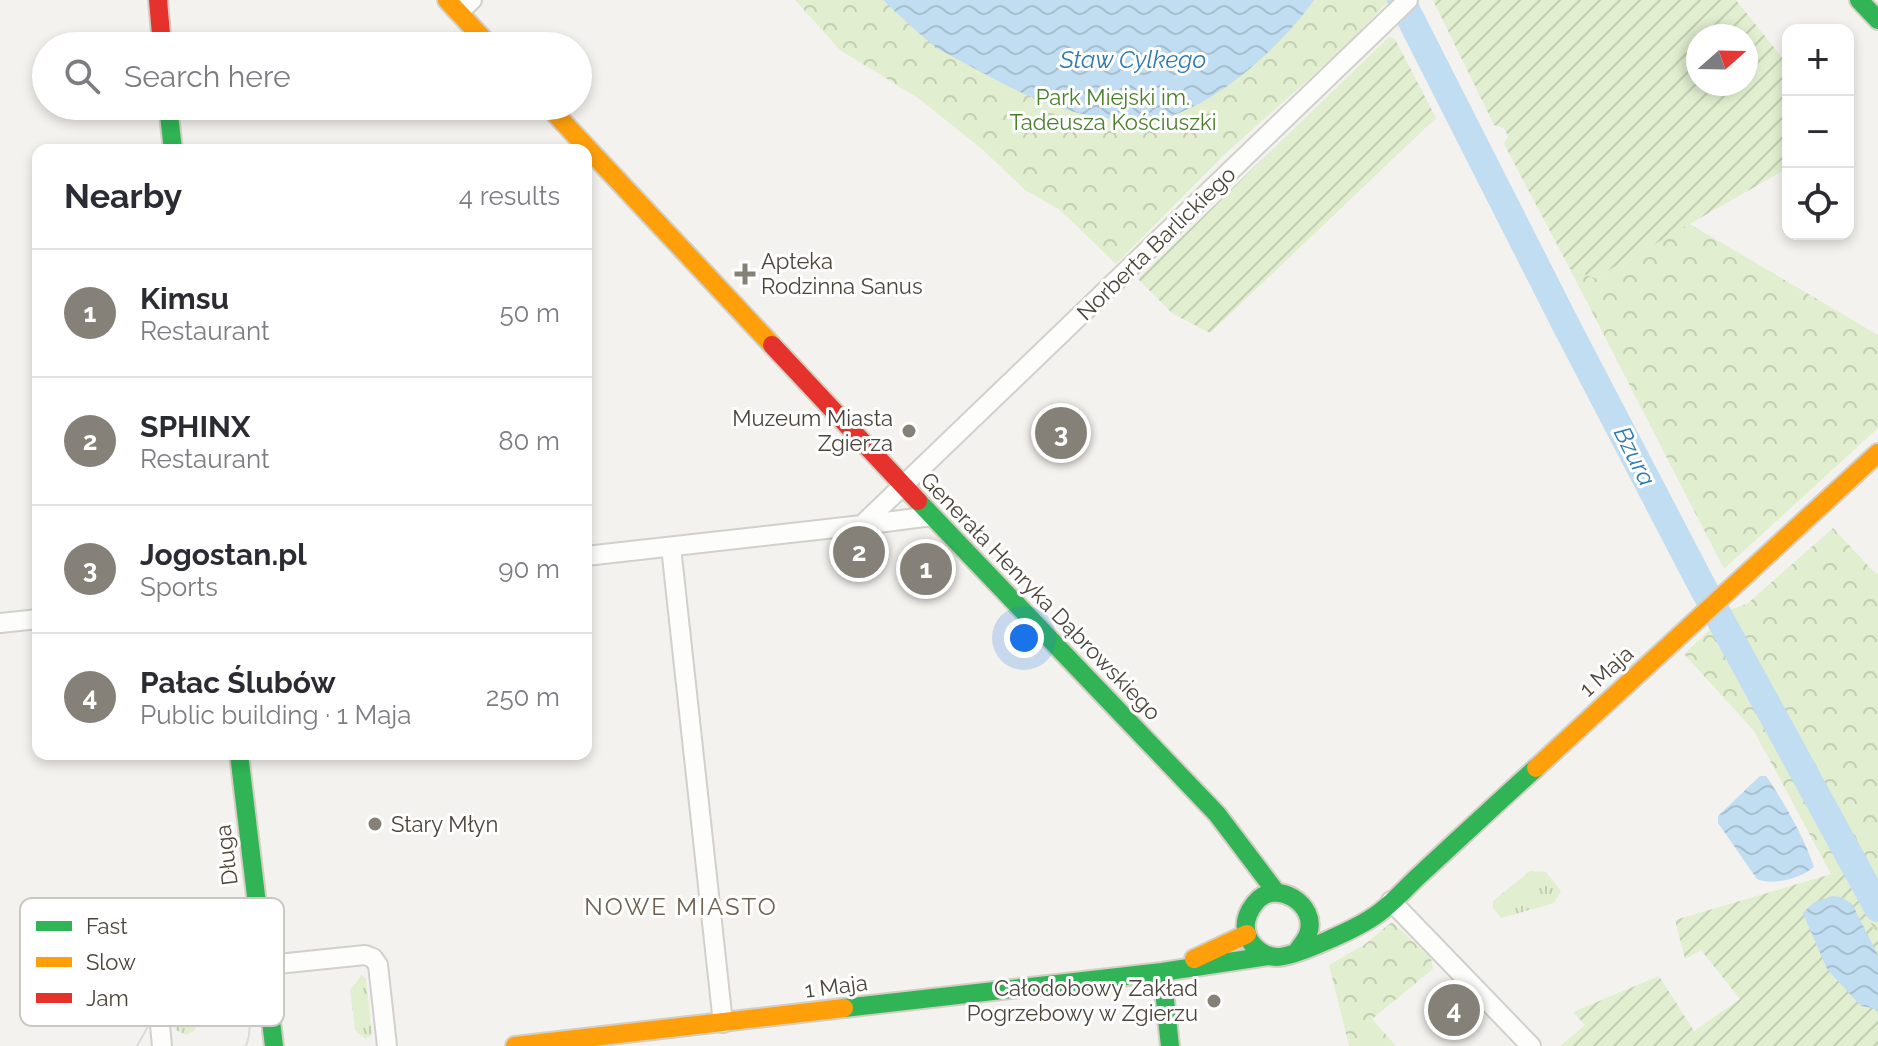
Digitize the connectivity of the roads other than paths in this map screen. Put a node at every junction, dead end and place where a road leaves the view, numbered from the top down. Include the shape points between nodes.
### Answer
1 (158, 0) edge
2 (1408, 0) edge
3 (1859, 0) edge
4 (459, 4) edge
5 (1878, 20) edge
6 (161, 32) edge
7 (480, 32) edge
8 (170, 120) edge
9 (561, 120) edge
10 (172, 144) edge
11 (584, 144) edge
12 (592, 153) edge
13 (1878, 453) edge
14 (903, 485) junction
15 (932, 516) junction
16 (862, 525) junction
17 (671, 547) junction
18 (592, 555) edge
19 (32, 620) edge
20 (0, 623) edge
21 (240, 760) edge
22 (1269, 894) junction
23 (257, 898) edge
24 (1391, 901) junction
25 (1364, 921) junction
26 (1310, 926) junction
27 (1247, 934) junction
28 (1298, 950) junction
29 (1268, 956) junction
30 (284, 965) edge
31 (1162, 972) junction
32 (723, 1023) junction
33 (160, 1026) edge
34 (272, 1026) edge
35 (725, 1044) dead end
36 (162, 1046) edge
37 (274, 1046) edge
38 (387, 1046) edge
39 (515, 1046) edge
40 (1170, 1046) edge
41 (1531, 1046) edge

1 - 6 street
2 - 14 street, Norberta Barlickiego
3 - 5 street
4 - 7 street
8 - 10 street
9 - 11 street, Generała Henryka Dąbrowskiego
12 - 14 street, Generała Henryka Dąbrowskiego
13 - 24 street, 1 Maja
14 - 15 street, Generała Henryka Dąbrowskiego
14 - 16 street, Norberta Barlickiego
15 - 16 street
15 - 22 street, Generała Henryka Dąbrowskiego via 1217,814 1238,838
16 - 17 street
17 - 18 street
17 - 32 street
19 - 20 street
21 - 23 street, Długa
22 - 26 street via 1289,894 1300,902
22 - 27 street via 1250,908
24 - 25 street, 1 Maja
24 - 41 street
25 - 26 street
25 - 28 street, 1 Maja
26 - 28 street
27 - 29 street
27 - 31 street, 1 Maja
28 - 29 street
29 - 31 street, 1 Maja
30 - 38 street via 373,958
31 - 32 street, 1 Maja
31 - 40 street
32 - 35 street
32 - 39 street, 1 Maja
33 - 36 street
34 - 37 street, Długa

